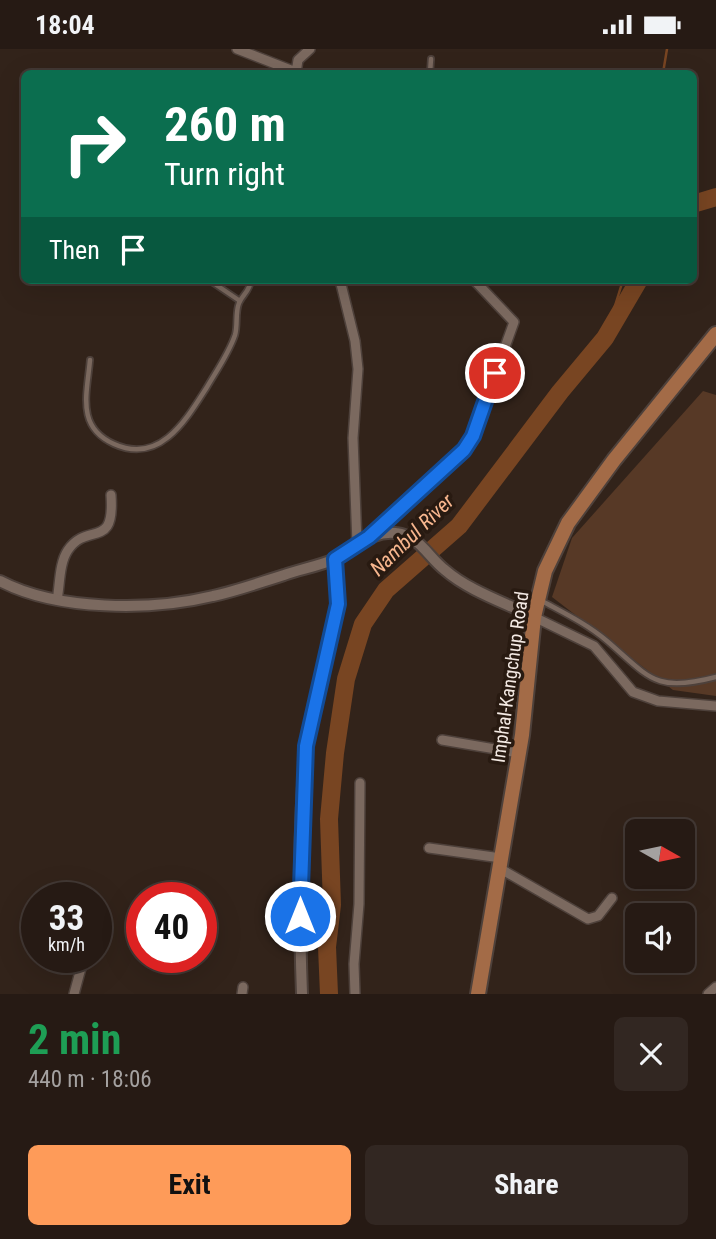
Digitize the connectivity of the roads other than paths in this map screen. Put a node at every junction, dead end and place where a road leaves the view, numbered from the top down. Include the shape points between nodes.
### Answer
1 (237, 49) edge
2 (310, 49) edge
3 (431, 59) dead end
4 (289, 70) edge
5 (296, 70) edge
6 (430, 70) edge
7 (215, 284) edge
8 (251, 284) edge
9 (341, 284) edge
10 (478, 284) edge
11 (240, 301) junction
12 (716, 334) edge
13 (90, 360) dead end
14 (111, 495) dead end
15 (369, 537) junction
16 (357, 544) junction
17 (335, 559) junction
18 (0, 581) edge
19 (538, 599) junction
20 (57, 600) junction
21 (534, 617) junction
22 (716, 677) edge
23 (716, 706) edge
24 (442, 740) dead end
25 (519, 753) junction
26 (360, 783) dead end
27 (429, 848) dead end
28 (500, 863) junction
29 (612, 898) dead end
30 (80, 973) edge
31 (716, 987) edge
32 (74, 994) edge
33 (302, 994) edge
34 (355, 994) edge
35 (478, 994) edge
36 (708, 994) edge

1 - 4 street
2 - 5 street via 298,60
3 - 6 lane
7 - 11 lane
8 - 11 lane
9 - 16 street via 358,369 354,438
10 - 15 street via 514,322 473,436 464,450
11 - 13 lane via 235,335 216,372 175,432 152,448 119,446 91,426 86,407
12 - 19 main road, Imphal-Kangchup Road via 568,523 554,547
14 - 20 street via 110,525 67,552
15 - 16 street
15 - 21 street via 389,532 413,537 446,571
16 - 17 street
17 - 20 street via 195,600 90,604
17 - 33 street via 338,604 306,746 299,891
18 - 20 street
19 - 21 main road, Imphal-Kangchup Road
19 - 22 lane via 582,623 650,678 677,685
21 - 23 street via 594,646 625,686 642,697
21 - 25 main road, Imphal-Kangchup Road
24 - 25 street
25 - 28 main road, Imphal-Kangchup Road
26 - 34 street
27 - 28 street
28 - 29 street via 588,919 598,916
28 - 35 main road, Imphal-Kangchup Road
30 - 32 street
31 - 36 street

